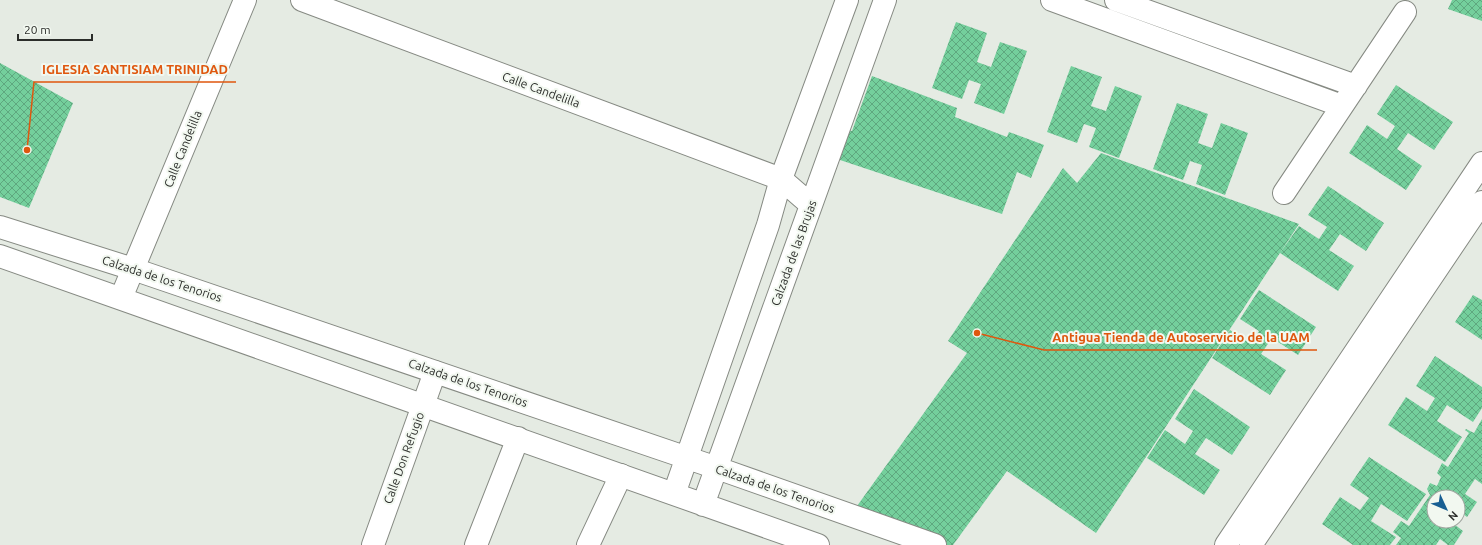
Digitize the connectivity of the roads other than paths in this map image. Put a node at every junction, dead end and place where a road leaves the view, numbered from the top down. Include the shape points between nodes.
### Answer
1 (245, 0) edge
2 (302, 0) edge
3 (847, 0) edge
4 (886, 0) edge
5 (1052, 0) edge
6 (1116, 0) edge
7 (1405, 12) dead end
8 (1356, 86) junction
9 (1342, 106) junction
10 (1482, 164) edge
11 (781, 179) junction
12 (1284, 193) dead end
13 (1482, 202) edge
14 (811, 205) junction
15 (0, 227) edge
16 (0, 256) edge
17 (133, 269) junction
18 (122, 298) junction
19 (725, 349) junction
20 (756, 359) junction
21 (435, 372) junction
22 (423, 404) junction
23 (518, 438) junction
24 (687, 458) junction
25 (717, 468) junction
26 (620, 475) junction
27 (674, 494) junction
28 (703, 505) junction
29 (373, 545) edge
30 (476, 545) edge
31 (588, 545) edge
32 (818, 545) edge
33 (935, 545) edge
34 (1226, 545) edge
35 (1251, 545) edge

1 - 17 street, Calle Candelilla
2 - 11 street, Calle Candelilla
3 - 11 street
4 - 14 street, Calzada de las Brujas
5 - 9 street
6 - 8 street
7 - 8 street
8 - 9 street
9 - 12 street
10 - 34 street
11 - 14 street
11 - 19 street via 768,225
13 - 35 street
14 - 20 street, Calzada de las Brujas
15 - 17 street, Calzada de los Tenorios
16 - 18 street
17 - 18 street, Calle Candelilla
17 - 21 street, Calzada de los Tenorios
18 - 22 street
19 - 20 street
19 - 24 street
20 - 25 street, Calzada de las Brujas
21 - 22 street, Calle Don Refugio
21 - 24 street, Calzada de los Tenorios
22 - 23 street
22 - 29 street, Calle Don Refugio
23 - 26 street
23 - 30 street
24 - 25 street, Calzada de los Tenorios
24 - 27 street
25 - 28 street, Calzada de las Brujas
25 - 33 street, Calzada de los Tenorios
26 - 27 street
26 - 31 street
27 - 28 street
28 - 32 street

